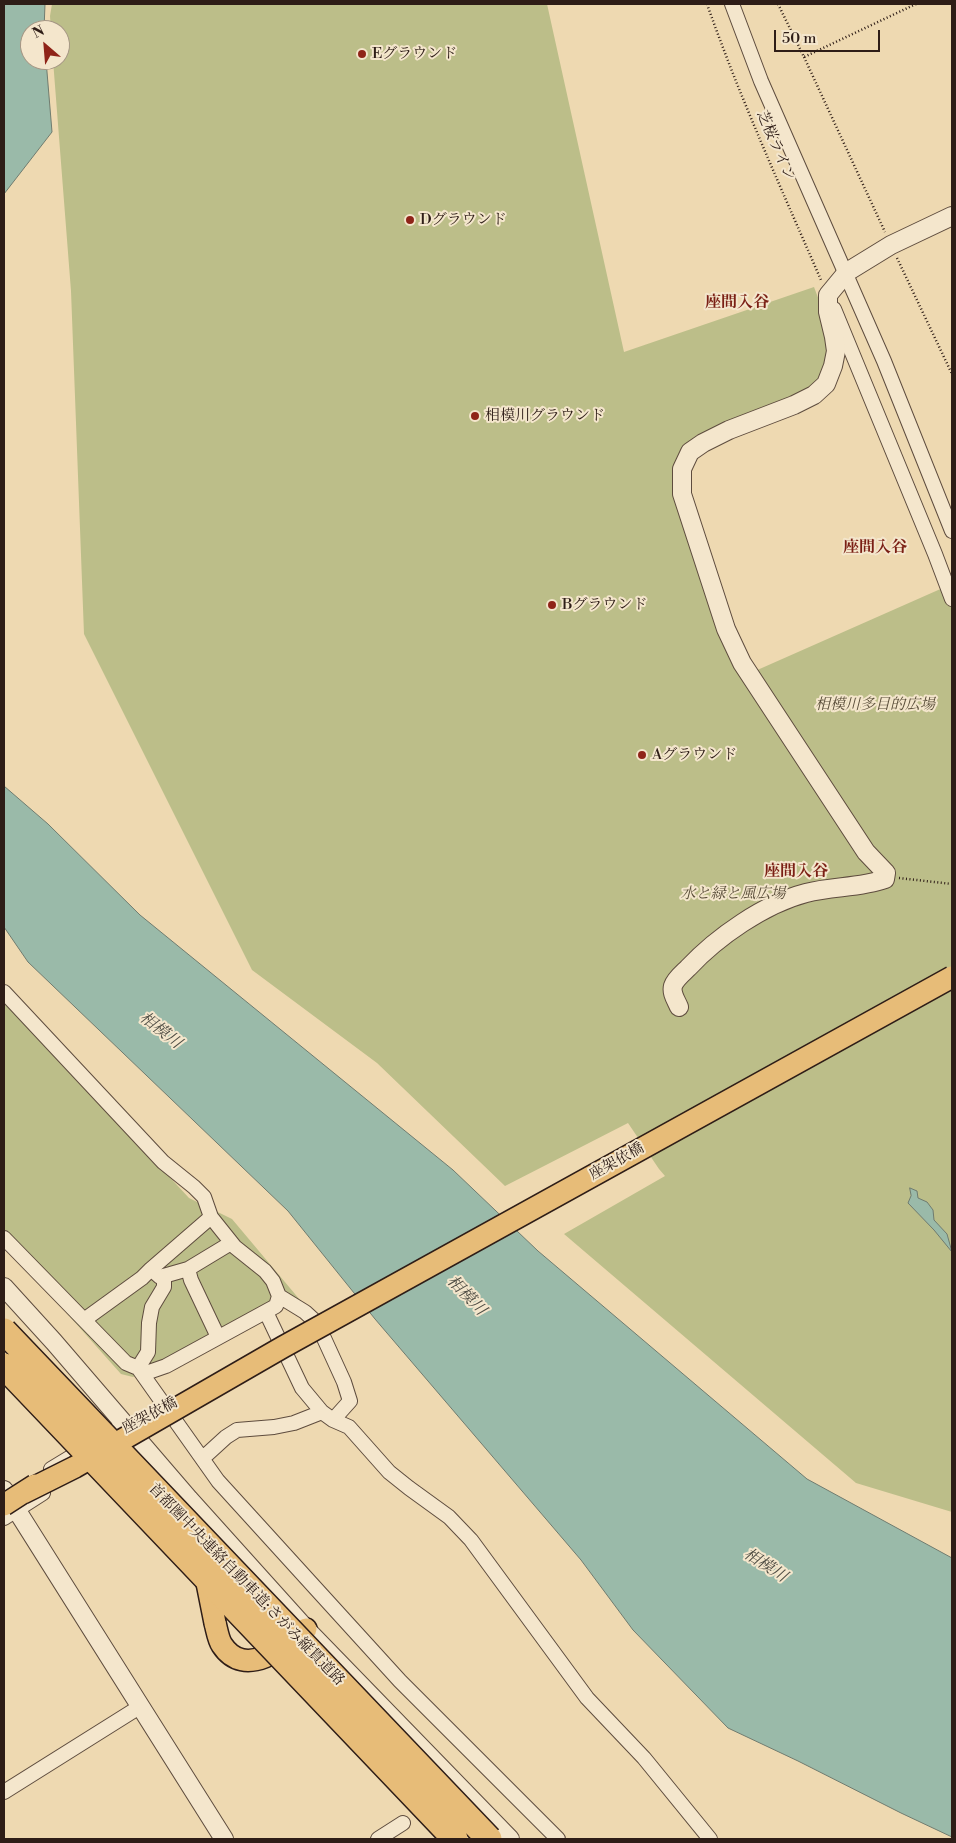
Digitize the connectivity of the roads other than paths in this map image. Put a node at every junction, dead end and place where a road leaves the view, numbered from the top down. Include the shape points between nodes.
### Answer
1 (732, 4) edge
2 (952, 216) edge
3 (847, 272) junction
4 (828, 295) junction
5 (952, 531) edge
6 (952, 599) edge
7 (952, 977) edge
8 (4, 992) edge
9 (679, 1007) dead end
10 (211, 1217) junction
11 (4, 1238) edge
12 (231, 1243) junction
13 (150, 1269) junction
14 (188, 1269) junction
15 (164, 1276) junction
16 (4, 1288) edge
17 (279, 1296) junction
18 (266, 1312) junction
19 (84, 1320) junction
20 (4, 1331) edge
21 (218, 1337) junction
22 (4, 1350) edge
23 (4, 1366) edge
24 (141, 1371) junction
25 (322, 1412) junction
26 (333, 1420) junction
27 (125, 1424) junction
28 (137, 1439) junction
29 (106, 1444) junction
30 (203, 1458) junction
31 (9, 1501) edge
32 (306, 1629) junction
33 (141, 1706) junction
34 (4, 1792) edge
35 (403, 1823) dead end
36 (224, 1839) edge
37 (378, 1839) edge
38 (456, 1839) edge
39 (489, 1839) edge
40 (510, 1839) edge
41 (558, 1839) edge
42 (710, 1839) edge

1 - 3 street via 761,81
2 - 3 street via 891,245
3 - 4 street
3 - 5 street
4 - 6 street
4 - 9 street via 836,351 826,384 814,395 729,430 690,452 682,469 682,494 713,593 742,663 866,852 886,873 885,880 805,893 736,928 709,948 675,981 673,992
7 - 29 main road, 座架依橋, bridge via 283,1347 144,1418
8 - 10 street via 163,1162 204,1197
10 - 12 street
10 - 13 street
11 - 19 street
12 - 14 street
12 - 17 street via 265,1271
13 - 15 street via 160,1277
13 - 19 street
14 - 15 street
14 - 21 street
15 - 24 street via 164,1287 152,1307 148,1352
16 - 27 street
17 - 18 street via 276,1306
17 - 26 street via 317,1323 344,1382 350,1402
18 - 21 street
18 - 25 street via 302,1388
19 - 24 street via 126,1363
20 - 39 highway, 首都圏中央連絡自動車道;さがみ縦貫道路, bridge
21 - 24 street via 166,1366
22 - 29 main road via 28,1365
23 - 38 highway, 首都圏中央連絡自動車道;さがみ縦貫道路, bridge
24 - 30 street
25 - 26 street
25 - 30 street via 294,1423 238,1430
26 - 42 street via 350,1427 388,1472 449,1517 471,1540 587,1698 644,1758
27 - 28 street
27 - 31 street
28 - 31 street via 78,1471
28 - 32 street
29 - 31 main road, 座架依橋, bridge via 70,1461
29 - 32 main road, bridge via 187,1537 199,1556 221,1644 231,1655 243,1660 261,1659 286,1646
30 - 41 street via 218,1481 400,1681
31 - 33 street
32 - 40 street
33 - 34 street
33 - 36 street
35 - 37 street

